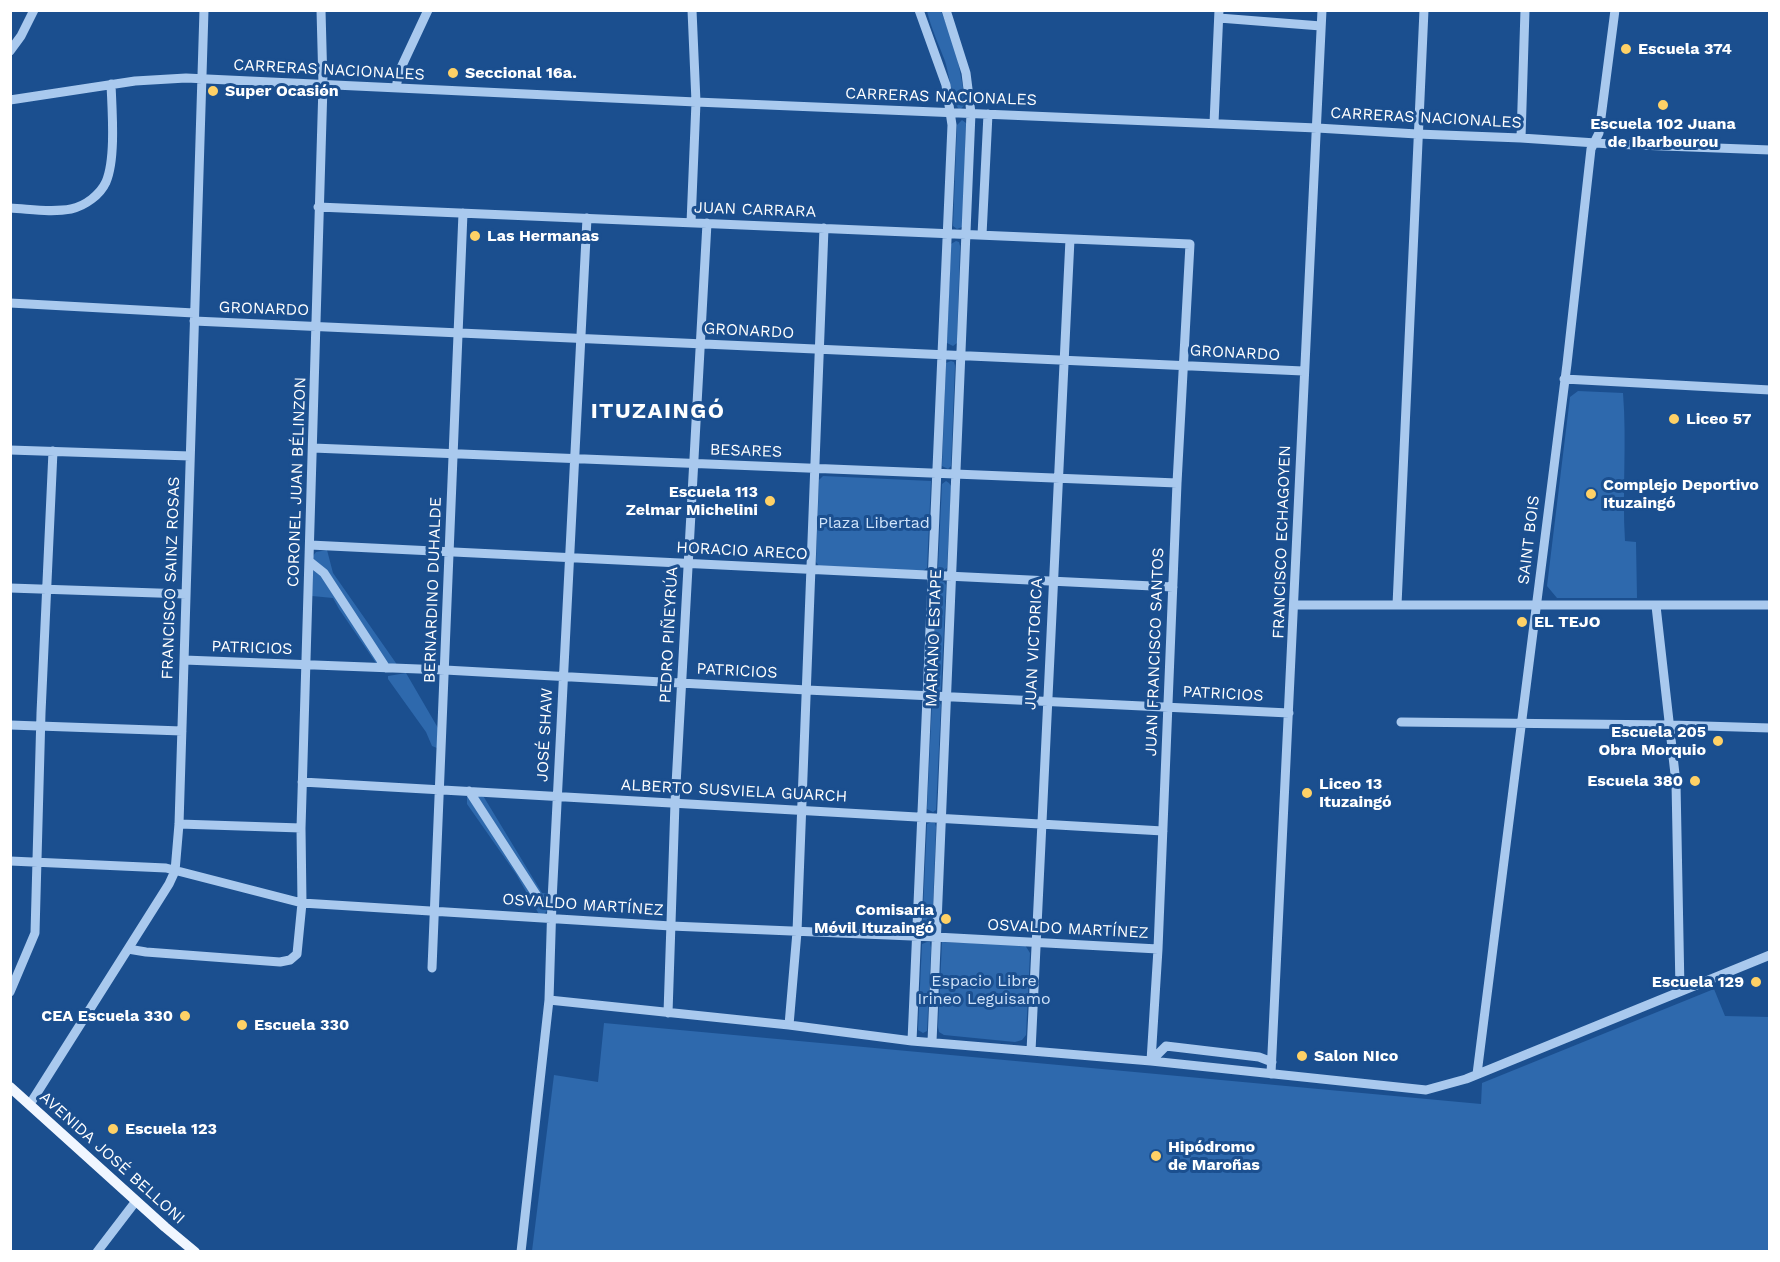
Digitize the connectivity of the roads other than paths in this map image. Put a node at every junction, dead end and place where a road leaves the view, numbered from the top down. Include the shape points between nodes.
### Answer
1 (34, 10) edge
2 (204, 10) edge
3 (321, 10) edge
4 (428, 10) edge
5 (692, 10) edge
6 (919, 10) edge
7 (946, 10) edge
8 (1322, 10) edge
9 (1424, 10) edge
10 (1525, 10) edge
11 (1615, 10) edge
12 (1219, 14) edge
13 (1321, 26) junction
14 (10, 51) edge
15 (201, 80) junction
16 (111, 84) junction
17 (323, 85) junction
18 (396, 88) junction
19 (12, 98) edge
20 (696, 102) junction
21 (951, 112) junction
22 (971, 113) junction
23 (988, 114) junction
24 (1214, 123) junction
25 (1317, 128) junction
26 (1417, 134) junction
27 (1521, 138) junction
28 (1595, 142) junction
29 (1770, 150) edge
30 (318, 207) junction
31 (10, 208) edge
32 (463, 213) junction
33 (587, 218) junction
34 (691, 223) junction
35 (707, 223) junction
36 (824, 228) junction
37 (947, 234) junction
38 (966, 234) junction
39 (982, 235) junction
40 (1070, 239) junction
41 (1190, 244) joint
42 (10, 303) edge
43 (194, 317) junction
44 (317, 326) junction
45 (458, 332) junction
46 (580, 338) junction
47 (701, 344) junction
48 (820, 350) junction
49 (942, 355) junction
50 (961, 356) junction
51 (1064, 361) junction
52 (1184, 366) junction
53 (1303, 371) junction
54 (1564, 379) junction
55 (1770, 390) edge
56 (313, 448) junction
57 (10, 450) edge
58 (53, 451) junction
59 (453, 454) junction
60 (190, 456) junction
61 (574, 459) junction
62 (694, 464) junction
63 (814, 469) junction
64 (936, 474) junction
65 (957, 474) junction
66 (1057, 479) junction
67 (1177, 483) junction
68 (310, 545) junction
69 (449, 552) junction
70 (569, 557) junction
71 (309, 561) junction
72 (688, 563) junction
73 (812, 569) junction
74 (931, 575) junction
75 (951, 577) junction
76 (1053, 581) junction
77 (1173, 587) junction
78 (10, 588) edge
79 (46, 589) junction
80 (186, 594) junction
81 (1294, 605) junction
82 (1397, 605) junction
83 (1770, 605) edge
84 (1536, 606) junction
85 (1656, 606) junction
86 (184, 660) junction
87 (306, 665) junction
88 (386, 668) junction
89 (445, 670) junction
90 (563, 675) junction
91 (681, 683) junction
92 (807, 690) junction
93 (927, 696) junction
94 (947, 697) junction
95 (1047, 701) junction
96 (1168, 707) junction
97 (1289, 713) junction
98 (1401, 722) dead end
99 (1521, 723) junction
100 (1671, 724) junction
101 (10, 725) edge
102 (41, 726) junction
103 (1770, 728) edge
104 (182, 732) junction
105 (302, 782) junction
106 (440, 790) junction
107 (469, 791) junction
108 (557, 796) junction
109 (675, 803) junction
110 (800, 810) junction
111 (921, 817) junction
112 (941, 818) junction
113 (179, 824) junction
114 (1041, 824) junction
115 (301, 828) junction
116 (1163, 831) junction
117 (10, 861) edge
118 (38, 861) junction
119 (175, 871) junction
120 (552, 901) junction
121 (302, 903) junction
122 (435, 911) junction
123 (551, 918) junction
124 (671, 926) junction
125 (797, 932) junction
126 (916, 936) junction
127 (936, 937) junction
128 (1036, 943) junction
129 (128, 949) junction
130 (1158, 949) junction
131 (1770, 955) edge
132 (432, 968) dead end
133 (1680, 990) junction
134 (10, 992) edge
135 (549, 1000) junction
136 (668, 1013) junction
137 (789, 1025) junction
138 (912, 1041) junction
139 (932, 1042) junction
140 (1031, 1051) junction
141 (1150, 1061) junction
142 (1272, 1062) junction
143 (1271, 1074) junction
144 (1477, 1074) junction
145 (10, 1087) edge
146 (30, 1104) junction
147 (136, 1201) junction
148 (97, 1251) edge
149 (195, 1251) edge
150 (521, 1251) edge

1 - 14 street
2 - 15 street, FRANCISCO SAINZ ROSAS
3 - 17 street, CORONEL JUAN BÉLINZON
4 - 18 street via 399,72
5 - 20 street
6 - 21 street, MARIANO ESTAPE via 946,85
7 - 22 street, MARIANO ESTAPE via 966,73
8 - 13 street, FRANCISCO ECHAGOYEN
9 - 26 street
10 - 27 street
11 - 28 street, SAINT BOIS
12 - 13 street
12 - 24 street
13 - 25 street, FRANCISCO ECHAGOYEN
15 - 16 street, CARRERAS NACIONALES via 153,79
15 - 17 street, CARRERAS NACIONALES
15 - 43 street, FRANCISCO SAINZ ROSAS
16 - 19 street, CARRERAS NACIONALES
16 - 31 street via 112,148 105,184 86,204 72,209
17 - 18 street, CARRERAS NACIONALES
17 - 30 street, CORONEL JUAN BÉLINZON
18 - 20 street, CARRERAS NACIONALES
20 - 21 street, CARRERAS NACIONALES
20 - 34 street
21 - 22 street, CARRERAS NACIONALES
21 - 37 street, MARIANO ESTAPE
22 - 23 street, CARRERAS NACIONALES
22 - 38 street, MARIANO ESTAPE
23 - 24 street, CARRERAS NACIONALES
23 - 39 street
24 - 25 street, CARRERAS NACIONALES
25 - 26 street, CARRERAS NACIONALES
25 - 53 street, FRANCISCO ECHAGOYEN
26 - 27 street, CARRERAS NACIONALES
26 - 82 street
27 - 28 street, CARRERAS NACIONALES
28 - 29 street, CARRERAS NACIONALES
28 - 54 street, SAINT BOIS via 1591,149
30 - 32 street, JUAN CARRARA
30 - 44 street, CORONEL JUAN BÉLINZON
32 - 33 street, JUAN CARRARA
32 - 45 street, BERNARDINO DUHALDE
33 - 34 street, JUAN CARRARA
33 - 46 street, JOSÉ SHAW
34 - 35 street, JUAN CARRARA
35 - 36 street, JUAN CARRARA
35 - 47 street, PEDRO PIÑEYRÚA
36 - 37 street, JUAN CARRARA
36 - 48 street
37 - 38 street, JUAN CARRARA
37 - 49 street, MARIANO ESTAPE
38 - 39 street, JUAN CARRARA
38 - 50 street, MARIANO ESTAPE
39 - 40 street, JUAN CARRARA
40 - 41 street, JUAN CARRARA
40 - 51 street, JUAN VICTORICA
41 - 52 street, JUAN FRANCISCO SANTOS
42 - 43 street, GRONARDO
43 - 44 street, GRONARDO
43 - 60 street, FRANCISCO SAINZ ROSAS
44 - 45 street, GRONARDO
44 - 56 street, CORONEL JUAN BÉLINZON
45 - 46 street, GRONARDO
45 - 59 street, BERNARDINO DUHALDE
46 - 47 street, GRONARDO
46 - 61 street, JOSÉ SHAW
47 - 48 street, GRONARDO
47 - 62 street, PEDRO PIÑEYRÚA
48 - 49 street, GRONARDO
48 - 63 street
49 - 50 street, GRONARDO
49 - 64 street, MARIANO ESTAPE
50 - 51 street, GRONARDO
50 - 65 street, MARIANO ESTAPE
51 - 52 street, GRONARDO
51 - 66 street, JUAN VICTORICA
52 - 53 street, GRONARDO
52 - 67 street, JUAN FRANCISCO SANTOS
53 - 81 street, FRANCISCO ECHAGOYEN
54 - 55 street
54 - 84 street, SAINT BOIS
56 - 59 street, BESARES
56 - 68 street, CORONEL JUAN BÉLINZON
57 - 58 street
58 - 60 street
58 - 79 street
59 - 61 street, BESARES
59 - 69 street, BERNARDINO DUHALDE
60 - 80 street, FRANCISCO SAINZ ROSAS
61 - 62 street, BESARES
61 - 70 street, JOSÉ SHAW
62 - 63 street, BESARES
62 - 72 street, PEDRO PIÑEYRÚA
63 - 64 street, BESARES
63 - 73 street
64 - 65 street, BESARES
64 - 74 street, MARIANO ESTAPE
65 - 66 street, BESARES
65 - 75 street, MARIANO ESTAPE
66 - 67 street, BESARES
66 - 76 street, JUAN VICTORICA
67 - 77 street, JUAN FRANCISCO SANTOS
68 - 69 street, HORACIO ARECO
68 - 71 street, CORONEL JUAN BÉLINZON
69 - 70 street, HORACIO ARECO
69 - 89 street, BERNARDINO DUHALDE
70 - 72 street, HORACIO ARECO
70 - 90 street, JOSÉ SHAW
71 - 87 street, CORONEL JUAN BÉLINZON
71 - 88 street via 324,573
72 - 73 street, HORACIO ARECO
72 - 91 street, PEDRO PIÑEYRÚA
73 - 74 street, HORACIO ARECO
73 - 92 street
74 - 75 street, HORACIO ARECO
74 - 93 street, MARIANO ESTAPE
75 - 76 street, HORACIO ARECO
75 - 94 street, MARIANO ESTAPE
76 - 77 street, HORACIO ARECO
76 - 95 street, JUAN VICTORICA
77 - 96 street, JUAN FRANCISCO SANTOS
78 - 79 street
79 - 80 street
79 - 102 street
80 - 86 street, FRANCISCO SAINZ ROSAS
81 - 82 street
81 - 97 street, FRANCISCO ECHAGOYEN
82 - 84 street
83 - 85 street
84 - 85 street
84 - 99 street, SAINT BOIS
85 - 100 street
86 - 87 street, PATRICIOS
86 - 104 street, FRANCISCO SAINZ ROSAS
87 - 88 street, PATRICIOS
87 - 105 street, CORONEL JUAN BÉLINZON
88 - 89 street, PATRICIOS
89 - 90 street, PATRICIOS
89 - 106 street, BERNARDINO DUHALDE
90 - 91 street, PATRICIOS
90 - 108 street, JOSÉ SHAW
91 - 92 street, PATRICIOS
91 - 109 street, PEDRO PIÑEYRÚA
92 - 93 street, PATRICIOS
92 - 110 street
93 - 94 street, PATRICIOS
93 - 111 street, MARIANO ESTAPE
94 - 95 street, PATRICIOS
94 - 112 street, MARIANO ESTAPE
95 - 96 street, PATRICIOS
95 - 114 street, JUAN VICTORICA
96 - 97 street, PATRICIOS
96 - 116 street, JUAN FRANCISCO SANTOS
97 - 142 street, FRANCISCO ECHAGOYEN
98 - 99 street
99 - 100 street
99 - 144 street, SAINT BOIS
100 - 103 street
100 - 133 street via 1676,783
101 - 102 street
102 - 104 street
102 - 118 street
104 - 113 street, FRANCISCO SAINZ ROSAS
105 - 106 street, ALBERTO SUSVIELA GUARCH
105 - 115 street, CORONEL JUAN BÉLINZON
106 - 107 street, ALBERTO SUSVIELA GUARCH
106 - 122 street, BERNARDINO DUHALDE
107 - 108 street, ALBERTO SUSVIELA GUARCH
107 - 120 street via 537,896
108 - 109 street, ALBERTO SUSVIELA GUARCH
108 - 120 street, JOSÉ SHAW
109 - 110 street, ALBERTO SUSVIELA GUARCH
109 - 124 street, PEDRO PIÑEYRÚA
110 - 111 street, ALBERTO SUSVIELA GUARCH
110 - 125 street
111 - 112 street, ALBERTO SUSVIELA GUARCH
111 - 126 street, MARIANO ESTAPE
112 - 114 street, ALBERTO SUSVIELA GUARCH
112 - 127 street, MARIANO ESTAPE
113 - 115 street
113 - 119 street, FRANCISCO SAINZ ROSAS
114 - 116 street, ALBERTO SUSVIELA GUARCH
114 - 128 street, JUAN VICTORICA
115 - 121 street, CORONEL JUAN BÉLINZON
116 - 130 street, JUAN FRANCISCO SANTOS
117 - 118 street, OSVALDO MARTÍNEZ
118 - 119 street, OSVALDO MARTÍNEZ
118 - 134 street via 35,933
119 - 121 street, OSVALDO MARTÍNEZ
119 - 129 street, FRANCISCO SAINZ ROSAS
120 - 123 street, JOSÉ SHAW
121 - 122 street, OSVALDO MARTÍNEZ
121 - 129 street, CORONEL JUAN BÉLINZON via 297,954 290,960
122 - 123 street, OSVALDO MARTÍNEZ
122 - 132 street, BERNARDINO DUHALDE
123 - 124 street, OSVALDO MARTÍNEZ
123 - 135 street, JOSÉ SHAW
124 - 125 street, OSVALDO MARTÍNEZ
124 - 136 street, PEDRO PIÑEYRÚA
125 - 126 street, OSVALDO MARTÍNEZ
125 - 137 street
126 - 127 street, OSVALDO MARTÍNEZ
126 - 138 street, MARIANO ESTAPE
127 - 128 street, OSVALDO MARTÍNEZ
127 - 139 street, MARIANO ESTAPE
128 - 130 street, OSVALDO MARTÍNEZ
128 - 140 street, JUAN VICTORICA
129 - 146 street, FRANCISCO SAINZ ROSAS
130 - 141 street, JUAN FRANCISCO SANTOS
131 - 133 street
133 - 144 street
135 - 136 street
135 - 150 street, JOSÉ SHAW
136 - 137 street
137 - 138 street
138 - 139 street
139 - 140 street
140 - 141 street
141 - 142 street via 1166,1046 1259,1057
141 - 143 street
142 - 143 street, FRANCISCO ECHAGOYEN
143 - 144 street via 1426,1090
145 - 146 main road, AVENIDA JOSÉ BELLONI
146 - 147 main road, AVENIDA JOSÉ BELLONI
147 - 148 street
147 - 149 main road, AVENIDA JOSÉ BELLONI

